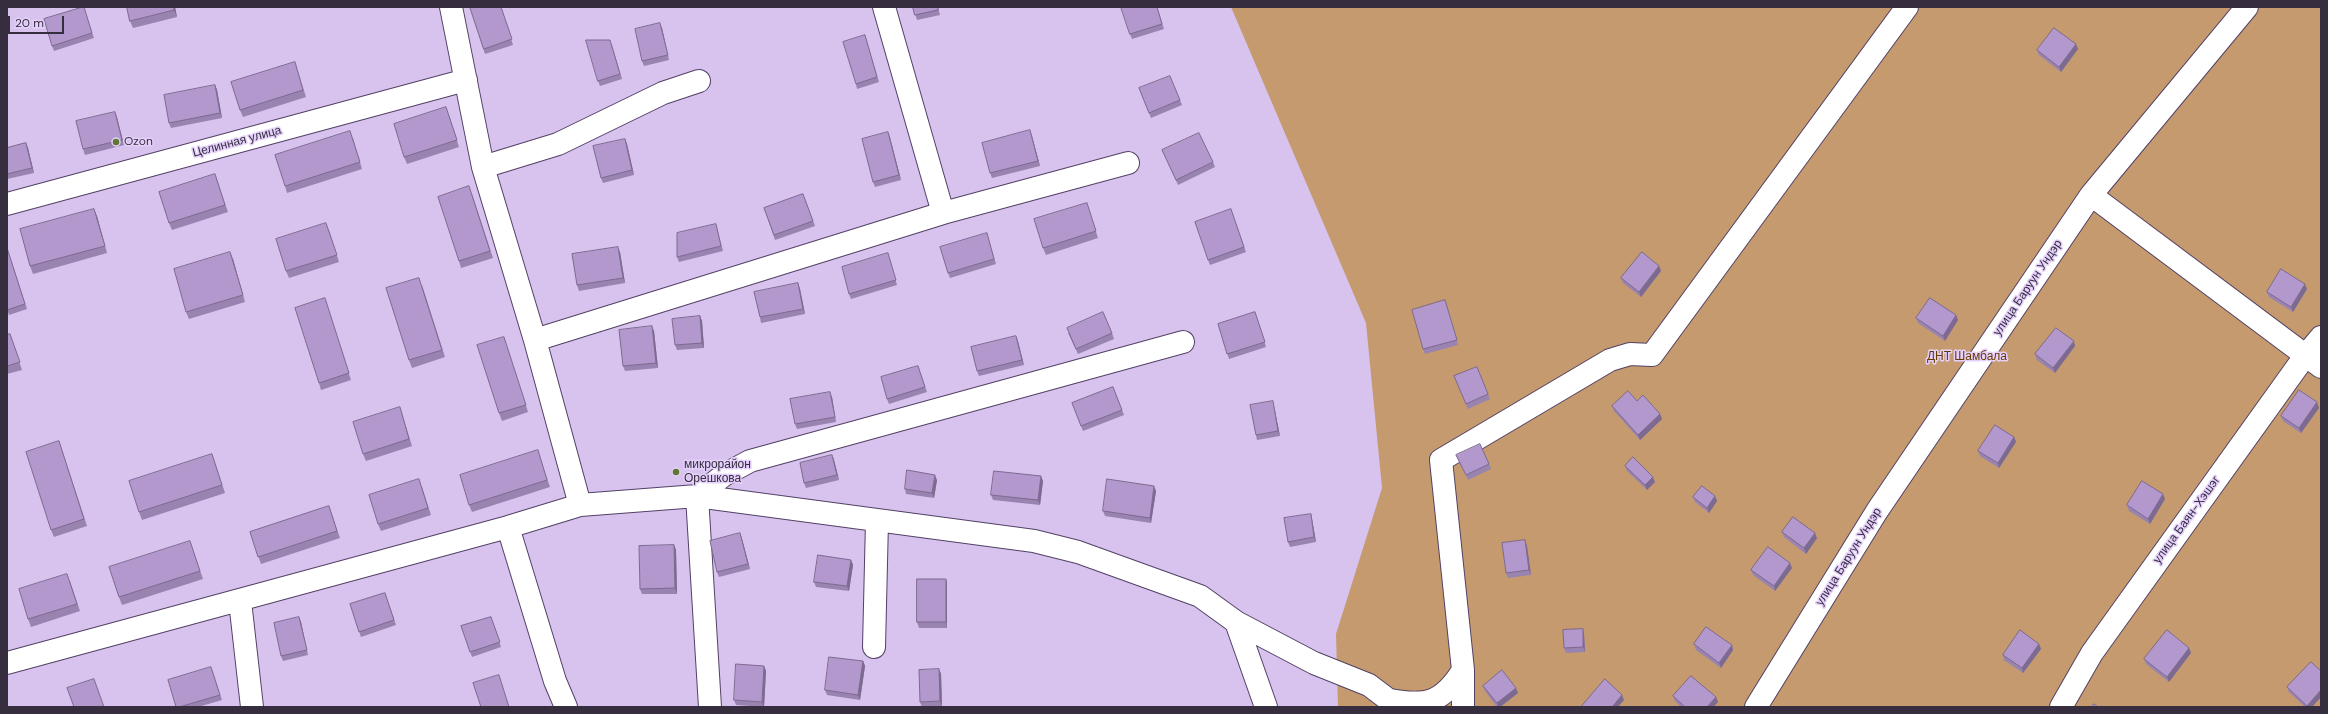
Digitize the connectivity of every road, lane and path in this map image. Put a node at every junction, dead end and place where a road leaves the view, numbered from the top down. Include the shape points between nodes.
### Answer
1 (451, 7) edge
2 (884, 7) edge
3 (1907, 7) edge
4 (2247, 7) edge
5 (466, 80) junction
6 (699, 81) dead end
7 (1128, 163) dead end
8 (483, 167) junction
9 (2091, 195) junction
10 (7, 204) edge
11 (943, 213) junction
12 (2321, 338) edge
13 (535, 340) junction
14 (1183, 342) dead end
15 (2313, 362) edge
16 (697, 496) junction
17 (580, 505) junction
18 (877, 521) junction
19 (508, 528) junction
20 (240, 601) junction
21 (1236, 622) junction
22 (874, 646) dead end
23 (7, 663) edge
24 (1463, 670) junction
25 (1394, 703) edge
26 (252, 707) edge
27 (566, 707) edge
28 (710, 707) edge
29 (1266, 707) edge
30 (1463, 707) edge
31 (1756, 707) edge
32 (2061, 707) edge

1 - 5 street
2 - 11 street
3 - 24 street via 1652,354 1630,354 1610,360 1441,460
4 - 9 street, улица Баруун Ундэр
5 - 8 street
5 - 10 street, Целинная улица
6 - 8 street via 663,93 558,144
7 - 11 street
8 - 13 street
9 - 15 street
9 - 31 street, улица Баруун Ундэр via 1877,512
11 - 13 street
12 - 15 street, улица Баян-Хэшэг
13 - 17 street
14 - 16 street via 750,461 724,475
15 - 32 street, улица Баян-Хэшэг via 2092,653
16 - 17 street
16 - 18 street
16 - 28 street
17 - 19 street
18 - 21 street via 1034,541 1078,552 1200,596
18 - 22 street
19 - 20 street
19 - 27 street via 555,681
20 - 23 street
20 - 26 street
21 - 25 street via 1314,664 1369,685
21 - 29 street
24 - 25 street via 1452,688 1434,700 1412,704
24 - 30 street

